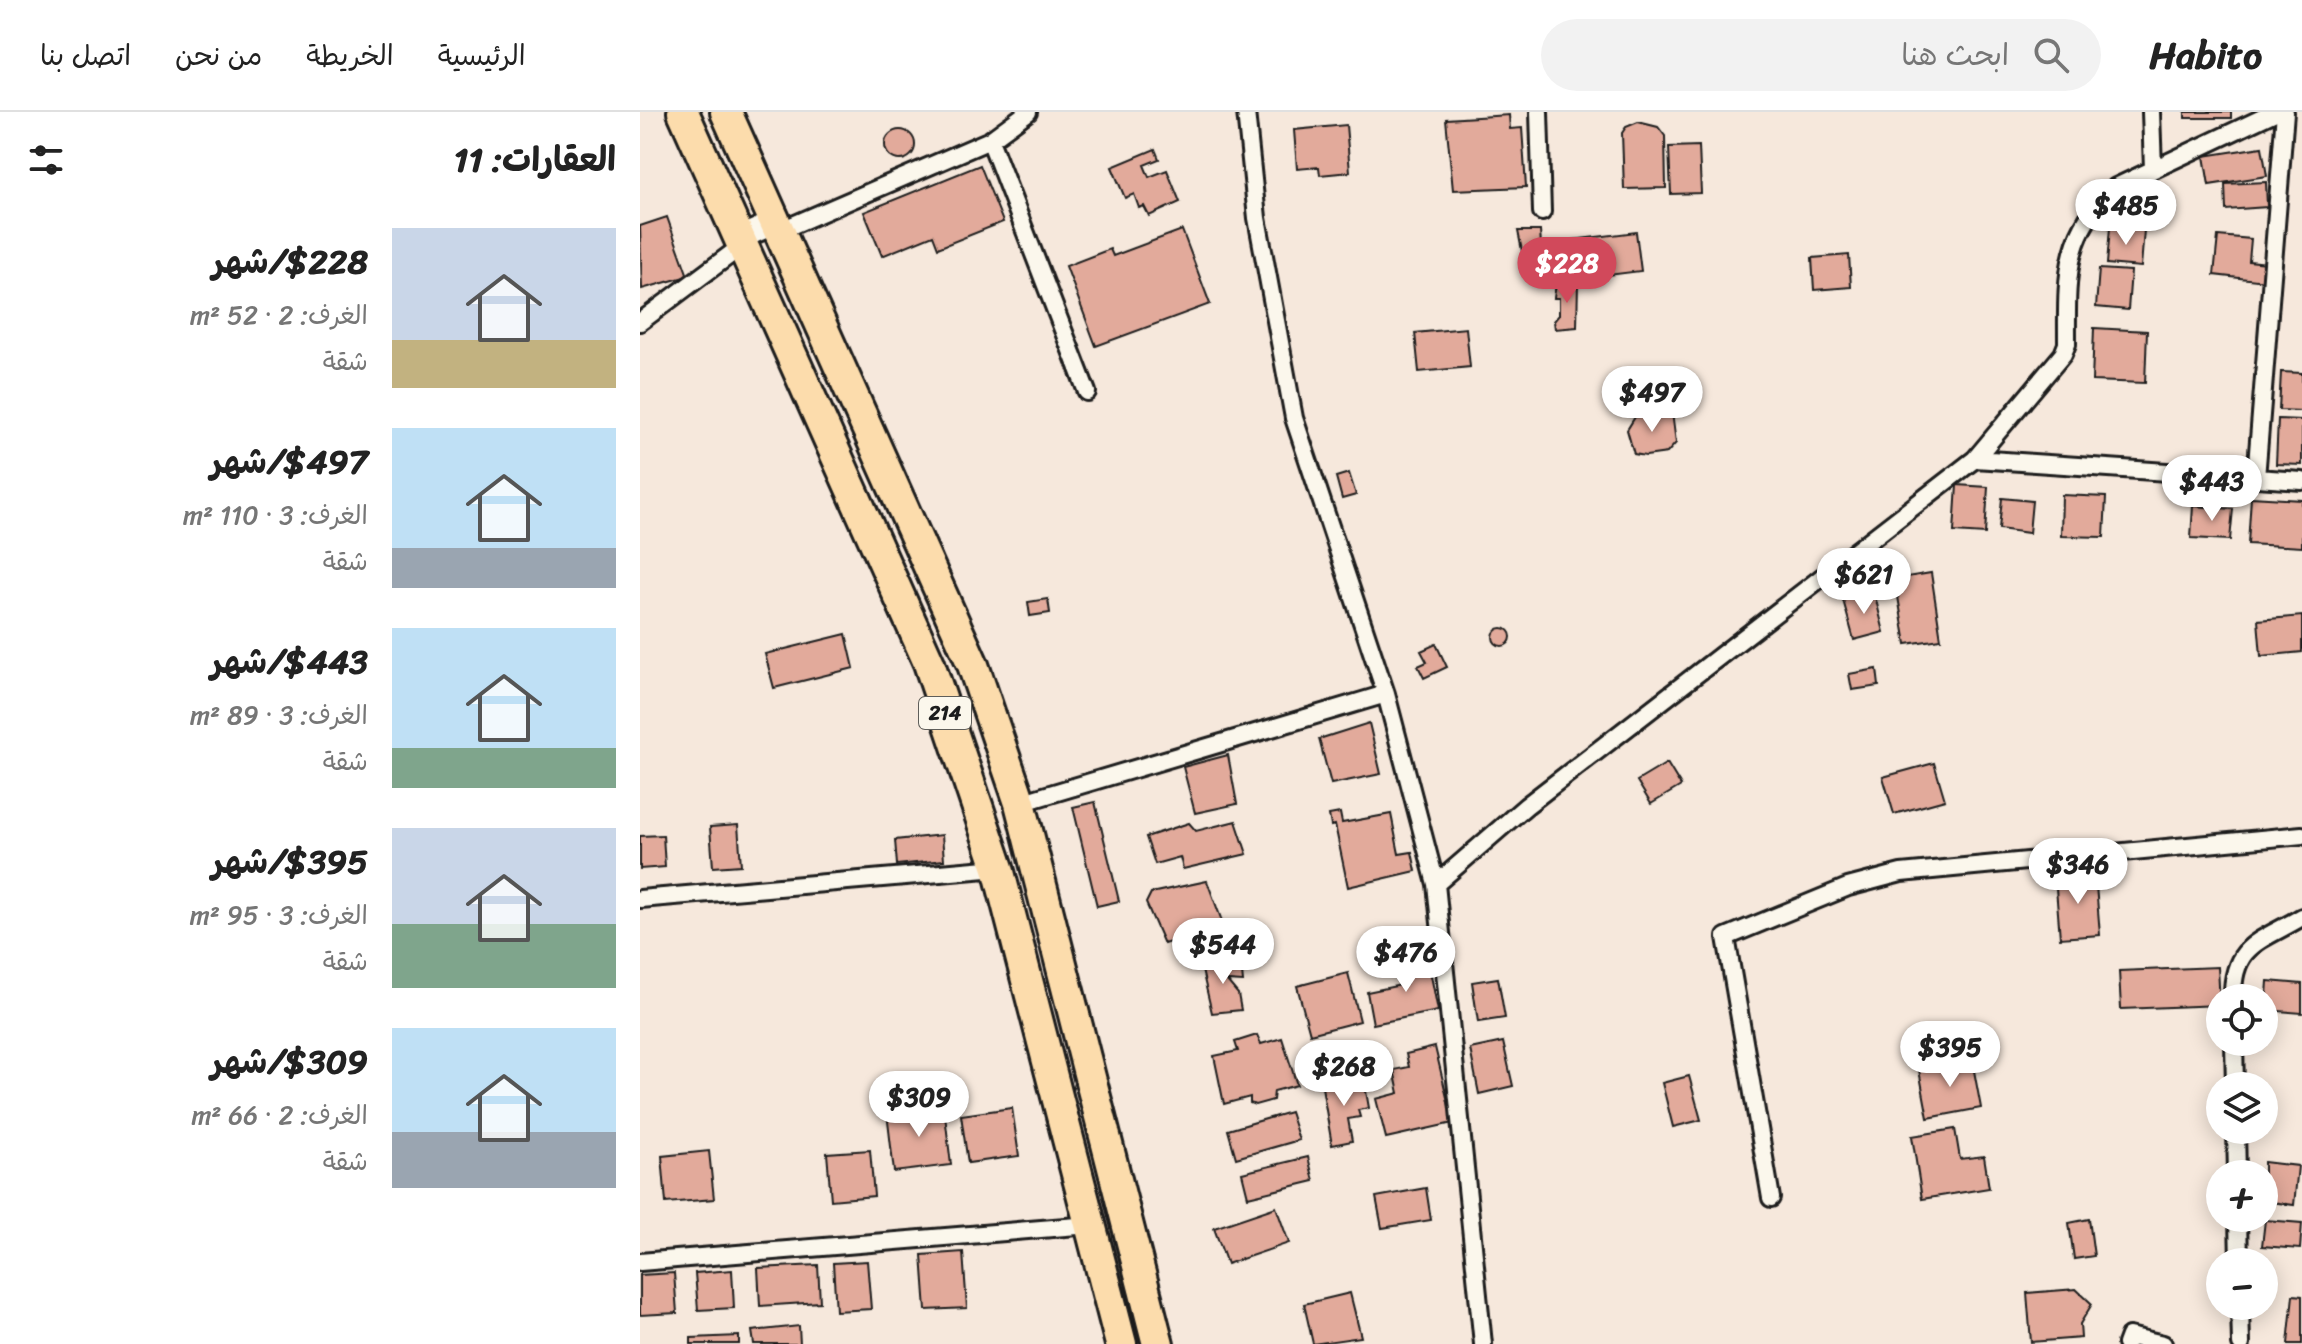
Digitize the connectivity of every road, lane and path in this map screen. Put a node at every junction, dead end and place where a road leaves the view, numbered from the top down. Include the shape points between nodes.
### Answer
1 (683, 112) edge
2 (726, 112) edge
3 (1028, 112) edge
4 (1246, 112) edge
5 (1539, 112) edge
6 (2151, 112) edge
7 (2275, 112) edge
8 (2285, 112) edge
9 (990, 140) junction
10 (2153, 169) junction
11 (1542, 212) dead end
12 (777, 226) junction
13 (742, 242) junction
14 (640, 322) edge
15 (1087, 392) dead end
16 (1975, 459) junction
17 (2256, 478) junction
18 (2302, 481) edge
19 (1386, 694) junction
20 (1020, 803) junction
21 (2302, 835) edge
22 (998, 868) junction
23 (1436, 884) junction
24 (640, 899) edge
25 (2302, 917) edge
26 (2233, 984) edge
27 (1771, 1198) dead end
28 (1090, 1225) junction
29 (640, 1262) edge
30 (2240, 1320) edge
31 (1121, 1344) edge
32 (1158, 1344) edge
33 (1483, 1344) edge
34 (2126, 1344) edge
35 (2163, 1344) edge
36 (2241, 1344) edge

1 - 13 highway, 214
2 - 12 highway, 214
3 - 9 street
4 - 19 street via 1257,218 1294,418
5 - 11 street
6 - 10 street
7 - 10 street
8 - 17 street
9 - 12 street
9 - 15 street
10 - 16 street via 2116,187 2085,220 2067,268 2063,354
12 - 13 street
12 - 20 highway, 214 via 973,665
13 - 14 street
13 - 22 highway, 214 via 929,663
16 - 17 street
16 - 23 street via 1526,806
17 - 18 street
19 - 20 street
19 - 23 street
20 - 32 highway, 214
21 - 27 street via 1901,873 1848,887 1726,937
22 - 24 street
22 - 28 highway, 214
23 - 33 street
25 - 26 street via 2242,954
28 - 29 street
28 - 31 highway, 214
30 - 36 street
34 - 35 street via 2129,1336

